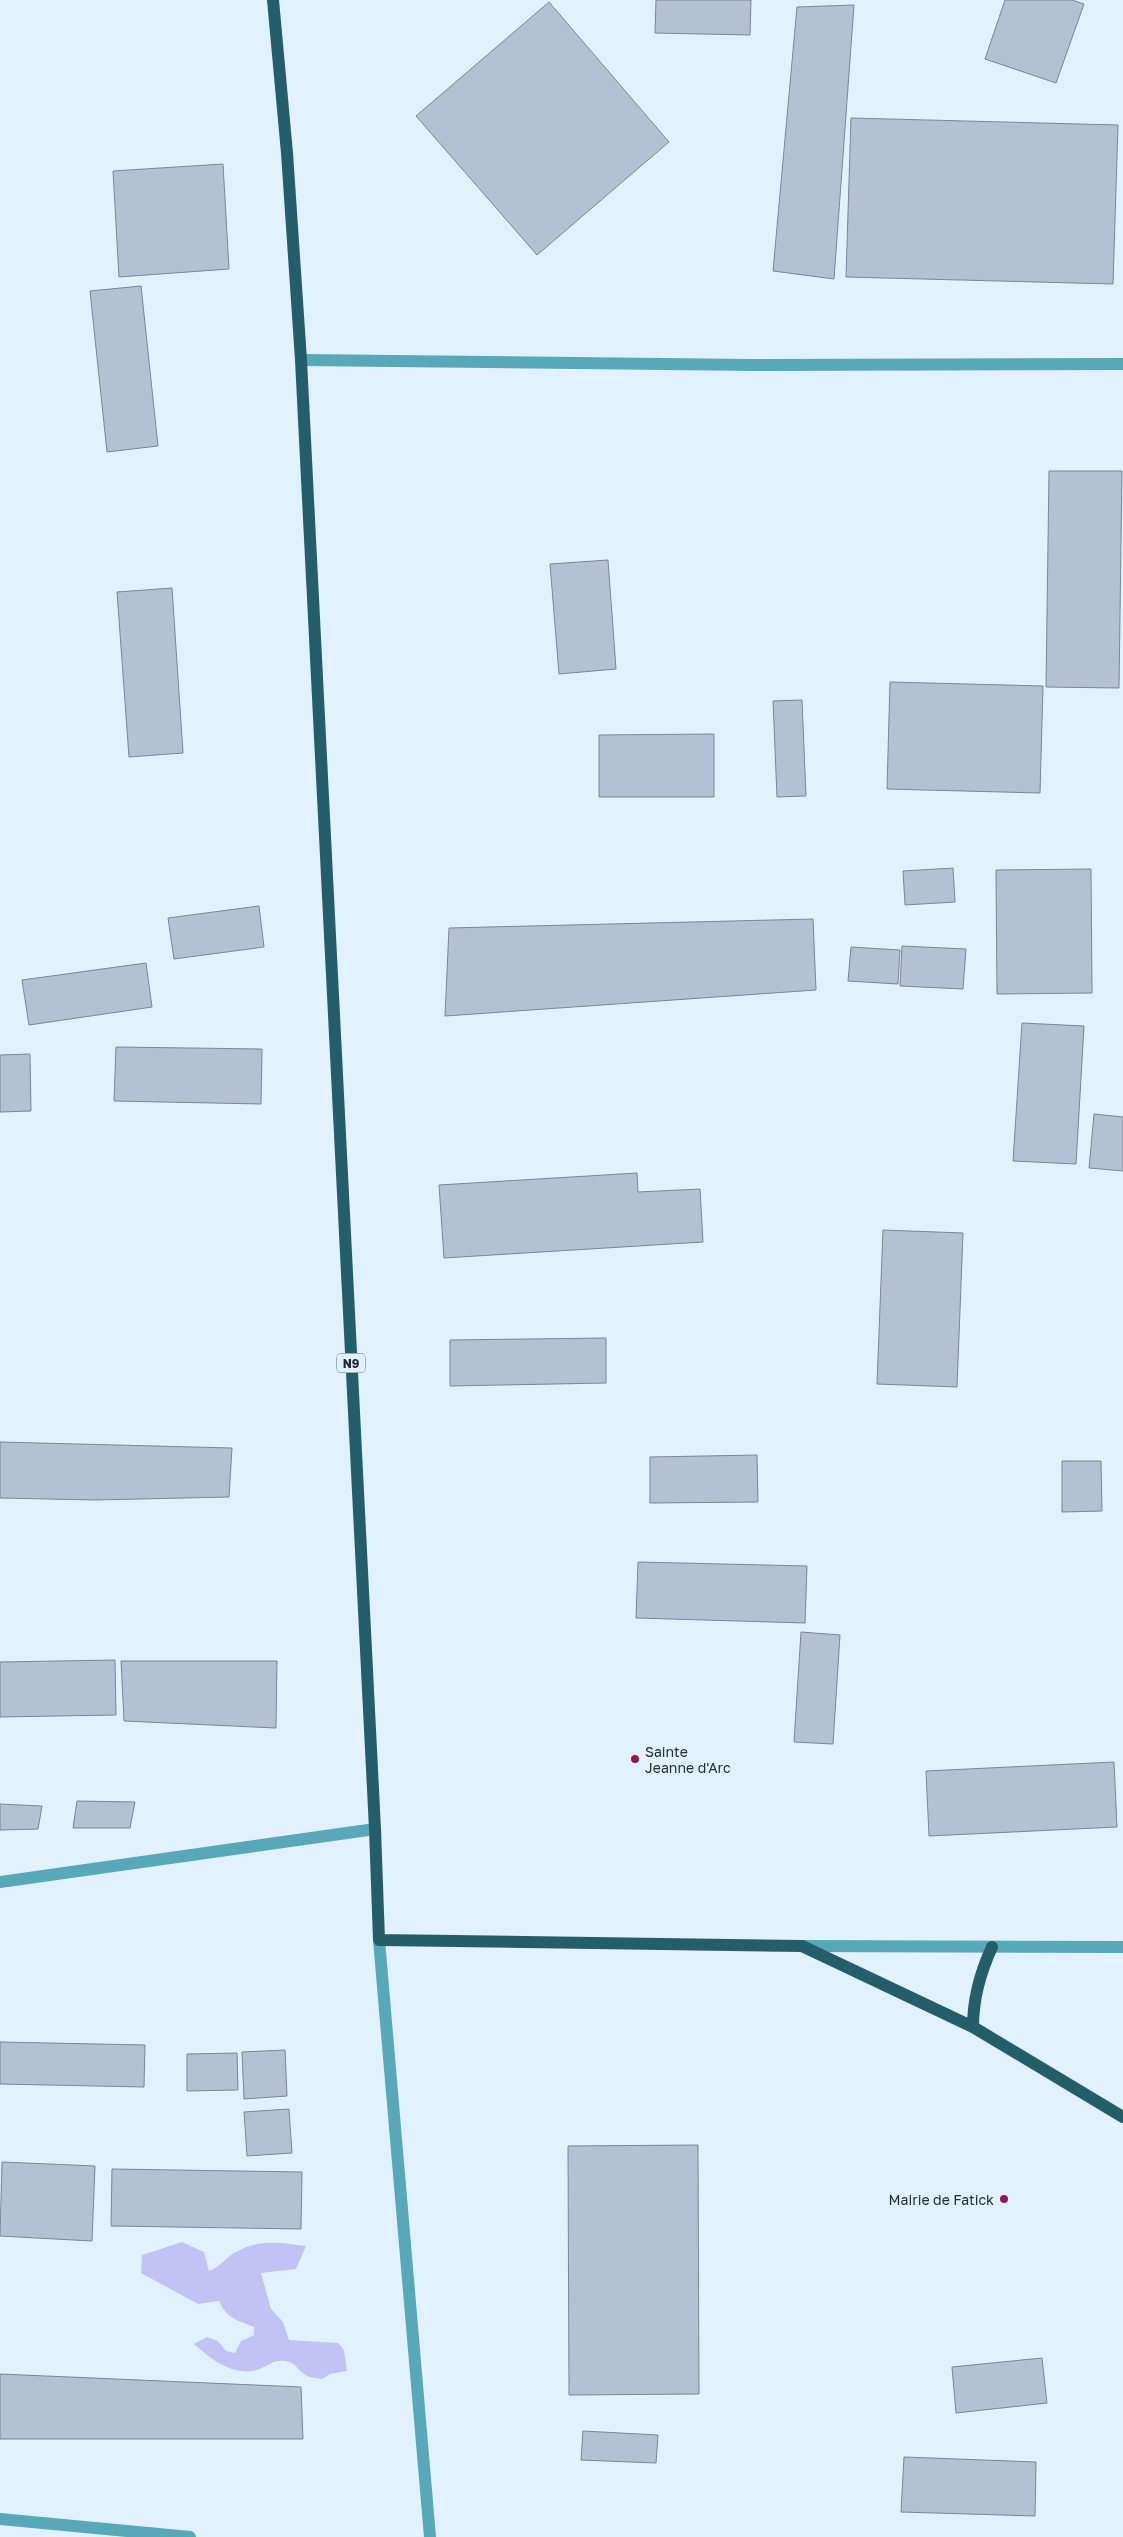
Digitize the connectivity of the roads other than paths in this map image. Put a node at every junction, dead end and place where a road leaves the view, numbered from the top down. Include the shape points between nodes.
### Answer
1 (272, 0) edge
2 (301, 360) junction
3 (1123, 364) edge
4 (375, 1829) junction
5 (0, 1882) edge
6 (379, 1940) junction
7 (802, 1946) junction
8 (992, 1946) junction
9 (1123, 1947) edge
10 (973, 2027) junction
11 (1123, 2118) edge
12 (0, 2519) edge
13 (190, 2537) edge
14 (430, 2537) edge

1 - 2 main road, N9 via 287,153
2 - 3 street via 753,365
2 - 4 main road, N9
4 - 5 street
4 - 6 main road, N9
6 - 7 main road
6 - 14 street
7 - 8 street
7 - 10 main road
8 - 9 street
8 - 10 main road via 977,1986
10 - 11 main road
12 - 13 street

